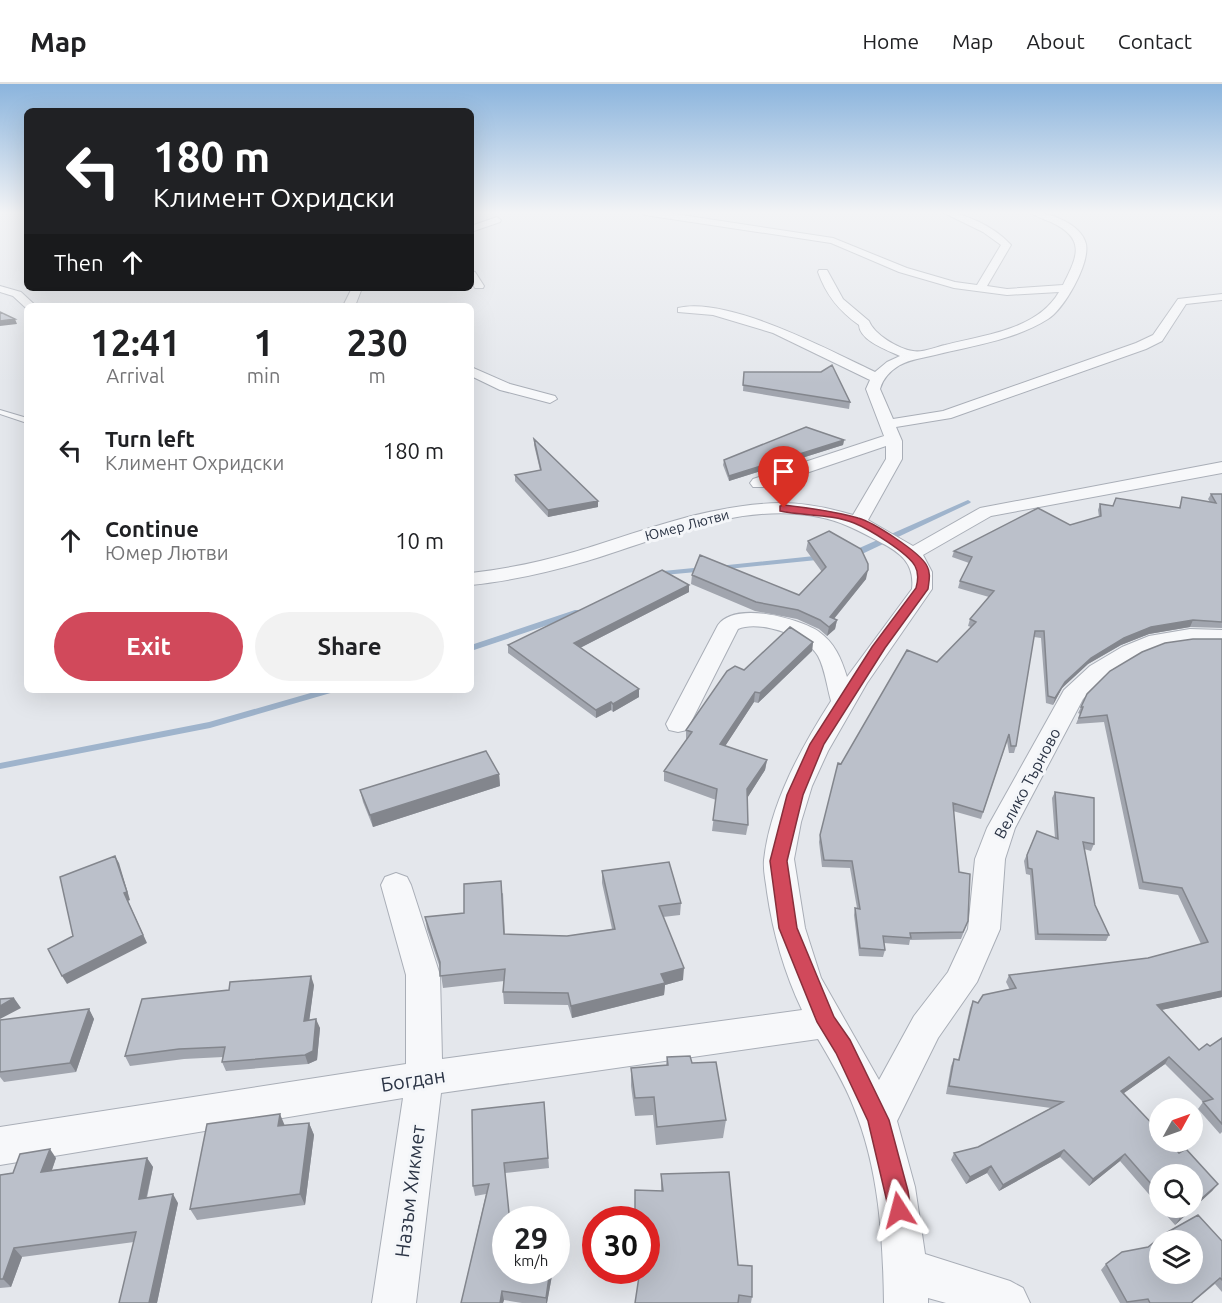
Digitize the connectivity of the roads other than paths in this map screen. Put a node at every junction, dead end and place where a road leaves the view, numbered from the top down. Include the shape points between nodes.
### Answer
1 (903, 269) edge
2 (992, 269) edge
3 (1076, 269) edge
4 (823, 272) dead end
5 (474, 278) edge
6 (479, 286) dead end
7 (980, 288) junction
8 (0, 289) edge
9 (1066, 289) junction
10 (1222, 297) edge
11 (27, 303) edge
12 (682, 310) dead end
13 (912, 356) junction
14 (474, 372) edge
15 (877, 378) junction
16 (550, 399) dead end
17 (0, 412) edge
18 (24, 420) edge
19 (891, 431) junction
20 (1222, 467) edge
21 (759, 483) dead end
22 (858, 521) junction
23 (898, 544) junction
24 (474, 579) edge
25 (1222, 637) edge
26 (844, 703) junction
27 (678, 724) dead end
28 (396, 885) dead end
29 (826, 1022) junction
30 (424, 1078) junction
31 (878, 1120) junction
32 (0, 1146) edge
33 (906, 1287) edge
34 (394, 1303) edge
35 (1008, 1303) edge

1 - 7 street via 926,278
2 - 7 street
3 - 9 street
4 - 13 street via 830,293 865,324 864,328 877,340
5 - 6 street
7 - 9 street via 1007,292
8 - 11 street via 17,294
9 - 13 street via 1051,310 1033,322
10 - 19 street via 1182,301 1158,338 1141,346
12 - 15 street via 714,312 777,330
13 - 15 street
14 - 16 street via 505,387
15 - 19 street via 873,389
17 - 18 lane
19 - 21 street
19 - 22 street via 894,459
20 - 23 street via 986,512
22 - 23 street, Юмер Лютви
22 - 24 street, Юмер Лютви via 784,508 731,512 679,524 551,565
23 - 26 street via 922,567 922,589
25 - 31 street, Велико Търново via 1157,641 1098,671 1074,695 1001,828 990,859 984,929 960,982 926,1028
26 - 27 street via 828,653 810,636 785,625 745,618 729,625
26 - 29 street via 817,744 795,795 779,861 788,928
28 - 30 street, Назъм Хикмет via 423,975
29 - 30 street, Богдан
29 - 31 street via 843,1047
30 - 32 street, Богдан
30 - 34 street, Назъм Хикмет
31 - 33 street via 897,1191
33 - 35 street via 995,1296

